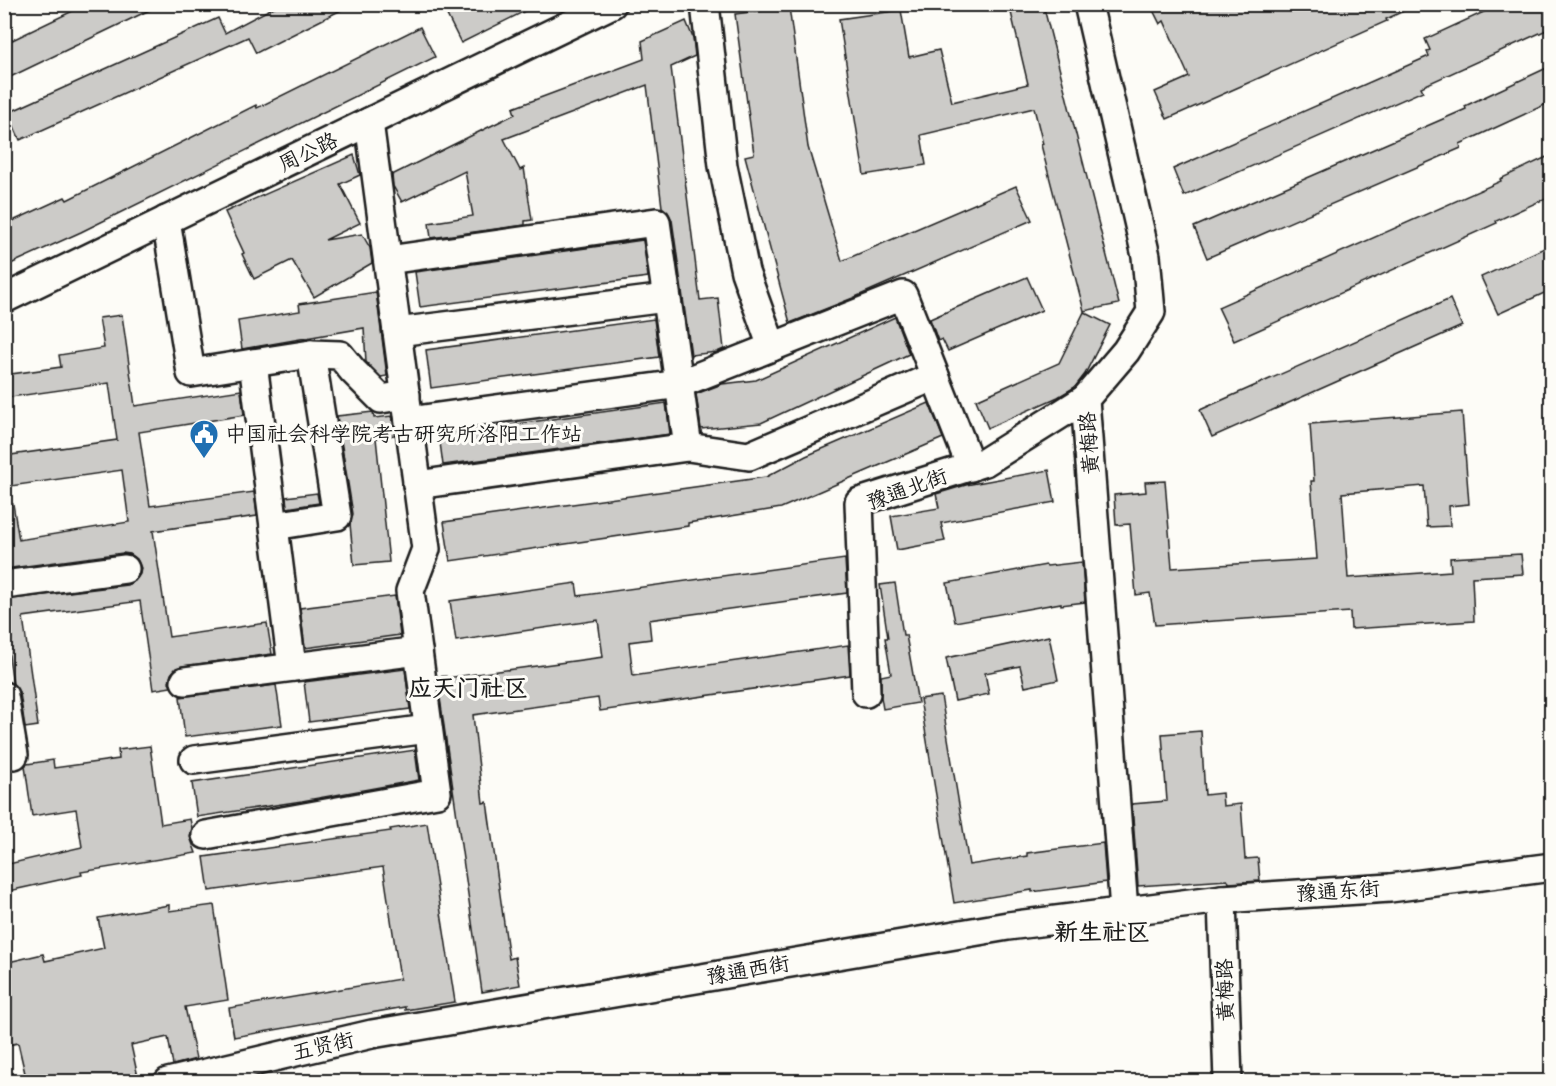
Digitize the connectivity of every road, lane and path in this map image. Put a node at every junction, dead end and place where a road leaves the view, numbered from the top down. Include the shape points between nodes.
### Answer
1 (612, 4) edge
2 (705, 4) edge
3 (1088, 4) edge
4 (369, 122) junction
5 (166, 220) junction
6 (388, 260) junction
7 (666, 298) junction
8 (4, 299) edge
9 (397, 332) junction
10 (772, 347) junction
11 (311, 354) junction
12 (253, 363) junction
13 (935, 376) junction
14 (679, 384) junction
15 (1085, 399) junction
16 (407, 408) junction
17 (688, 447) junction
18 (971, 466) junction
19 (417, 485) junction
20 (274, 526) junction
21 (124, 569) dead end
22 (4, 585) edge
23 (418, 651) junction
24 (292, 667) junction
25 (185, 681) dead end
26 (866, 693) dead end
27 (4, 696) edge
28 (428, 729) junction
29 (14, 755) dead end
30 (194, 760) dead end
31 (206, 836) dead end
32 (1551, 867) edge
33 (1222, 899) junction
34 (1124, 910) junction
35 (372, 1034) joint
36 (168, 1082) edge
37 (1228, 1082) edge

1 - 4 street, 周公路
2 - 10 street via 723,166 745,272
3 - 15 street, 黄梅路 via 1146,256 1151,312 1126,351
4 - 5 street, 周公路
4 - 6 street
5 - 8 street, 周公路
5 - 12 street via 191,373
6 - 7 street via 656,222
6 - 9 street
7 - 9 street
7 - 14 street
9 - 16 street
10 - 13 street via 903,295
10 - 14 street
11 - 12 street
11 - 16 street via 340,355 381,399
11 - 20 street via 337,516
12 - 20 street
13 - 17 street via 750,456
13 - 18 street
14 - 16 street
14 - 17 street
15 - 18 street, 豫通北街 via 985,462
15 - 34 street, 黄梅路
16 - 19 street
17 - 19 street
18 - 26 street, 豫通北街 via 859,502
19 - 23 street via 426,549 410,591
20 - 24 street
21 - 22 street
23 - 24 street
23 - 28 street
24 - 25 street
27 - 29 street
28 - 30 street
28 - 31 street via 437,793
32 - 33 street, 豫通东街 via 1390,888
33 - 34 street, 豫通东街
33 - 37 street, 黄梅路
34 - 35 street, 豫通西街 via 996,928
35 - 36 street, 五贤街

